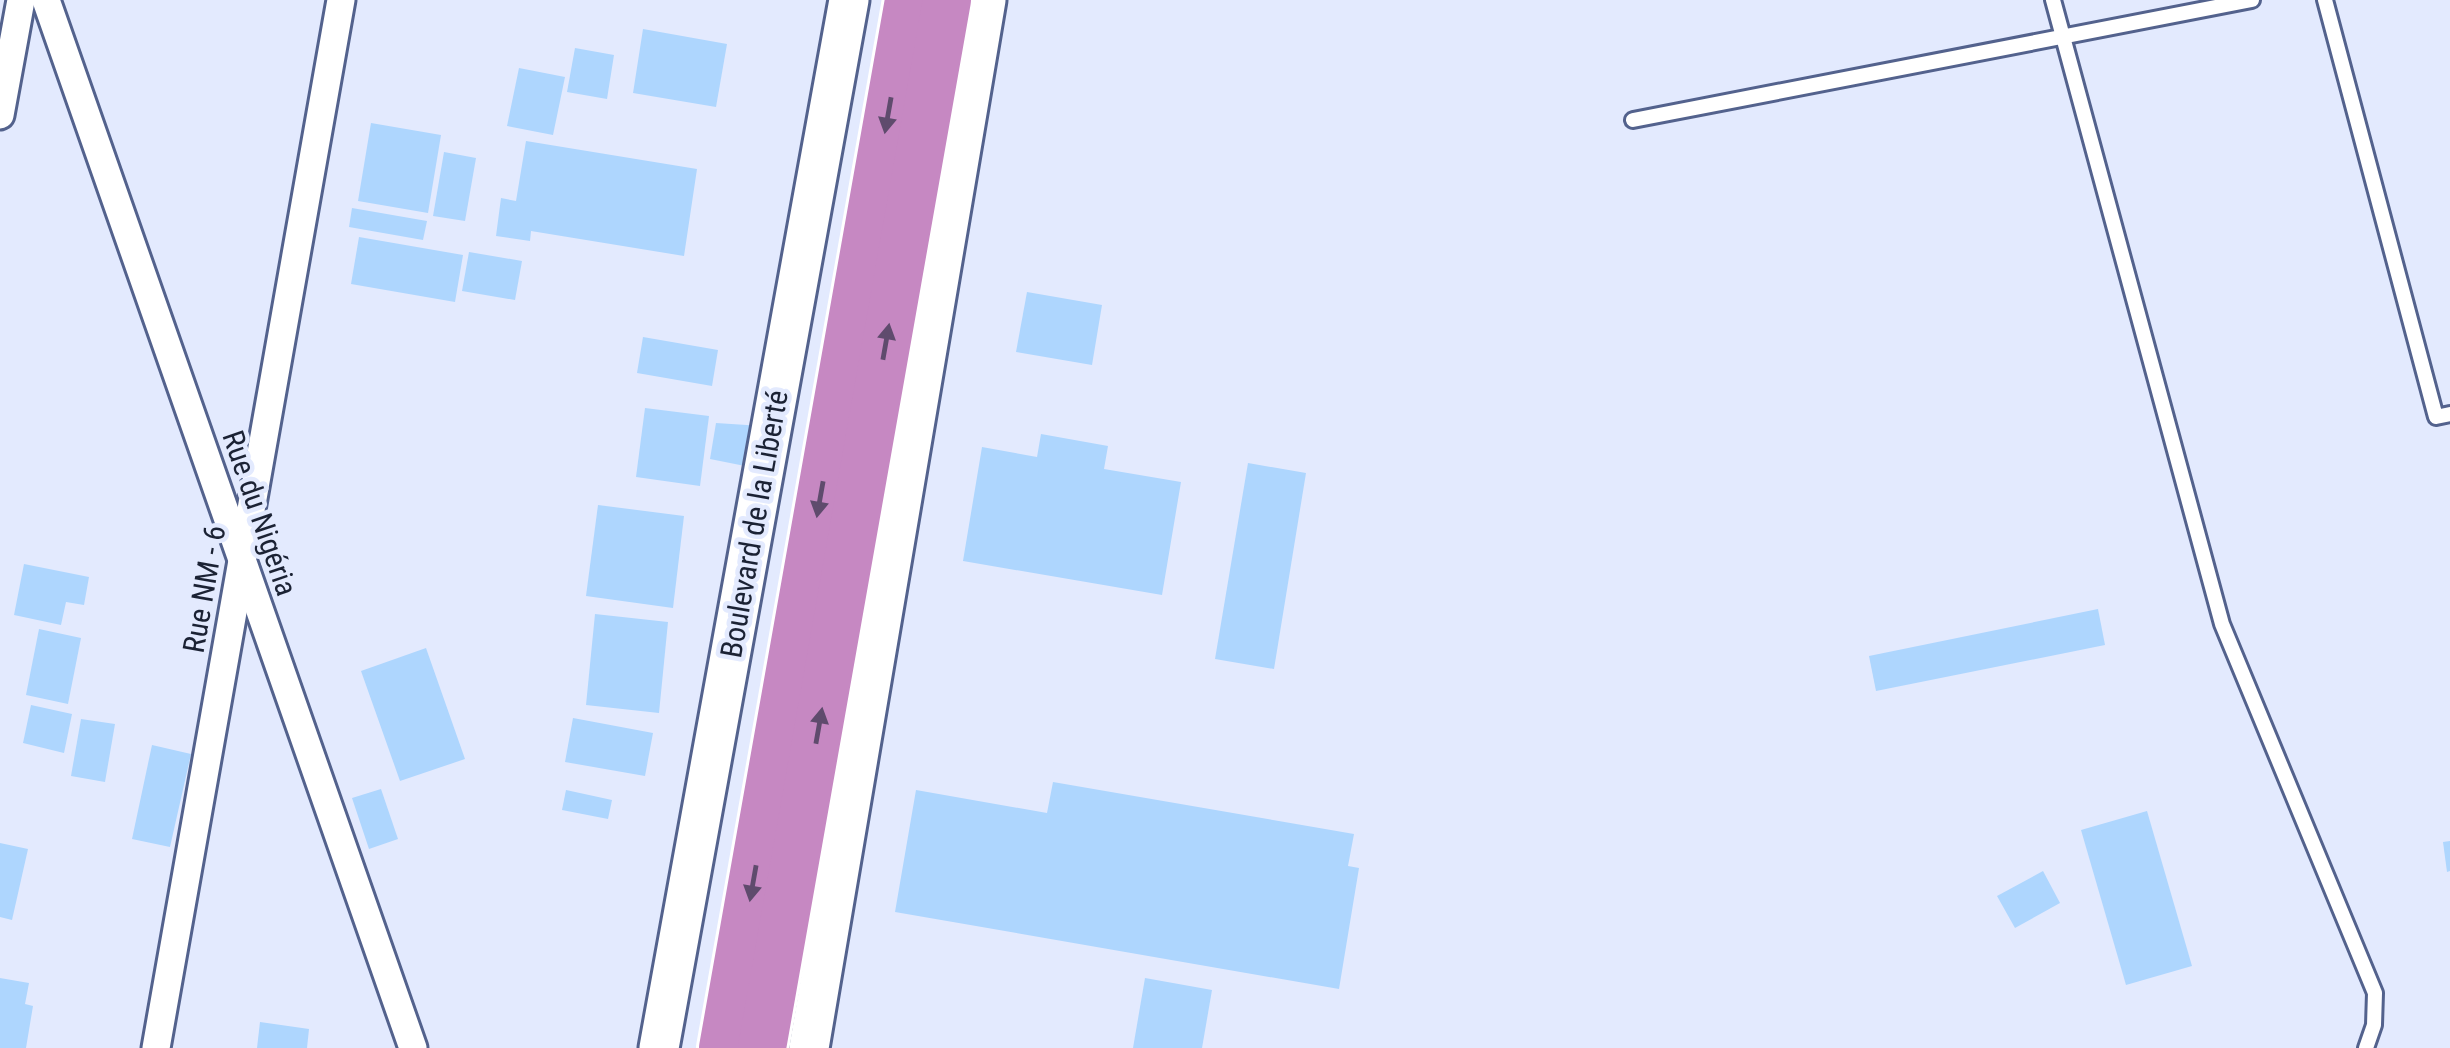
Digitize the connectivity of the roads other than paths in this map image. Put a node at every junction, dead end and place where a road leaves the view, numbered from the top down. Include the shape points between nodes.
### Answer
1 (21, 0) edge
2 (46, 0) edge
3 (341, 0) edge
4 (849, 0) edge
5 (909, 0) edge
6 (947, 0) edge
7 (986, 0) edge
8 (2053, 0) edge
9 (2252, 0) edge
10 (2325, 0) edge
11 (2061, 38) junction
12 (0, 116) edge
13 (1633, 120) dead end
14 (2450, 414) edge
15 (242, 561) junction
16 (156, 1048) edge
17 (413, 1048) edge
18 (659, 1048) edge
19 (723, 1048) edge
20 (762, 1048) edge
21 (809, 1048) edge
22 (2366, 1048) edge

1 - 12 street
2 - 15 street, Rue du Nigéria
3 - 15 street, Rue NM - 6
4 - 18 main road, Boulevard de la Liberté
5 -> 19 highway, Boulevard de la Liberté
20 -> 6 highway
7 - 21 main road
8 - 11 lane
9 - 11 lane
10 - 14 lane via 2436,417
11 - 13 lane
11 - 22 lane via 2222,624 2375,994
15 - 16 street, Rue NM - 6
15 - 17 street, Rue du Nigéria

